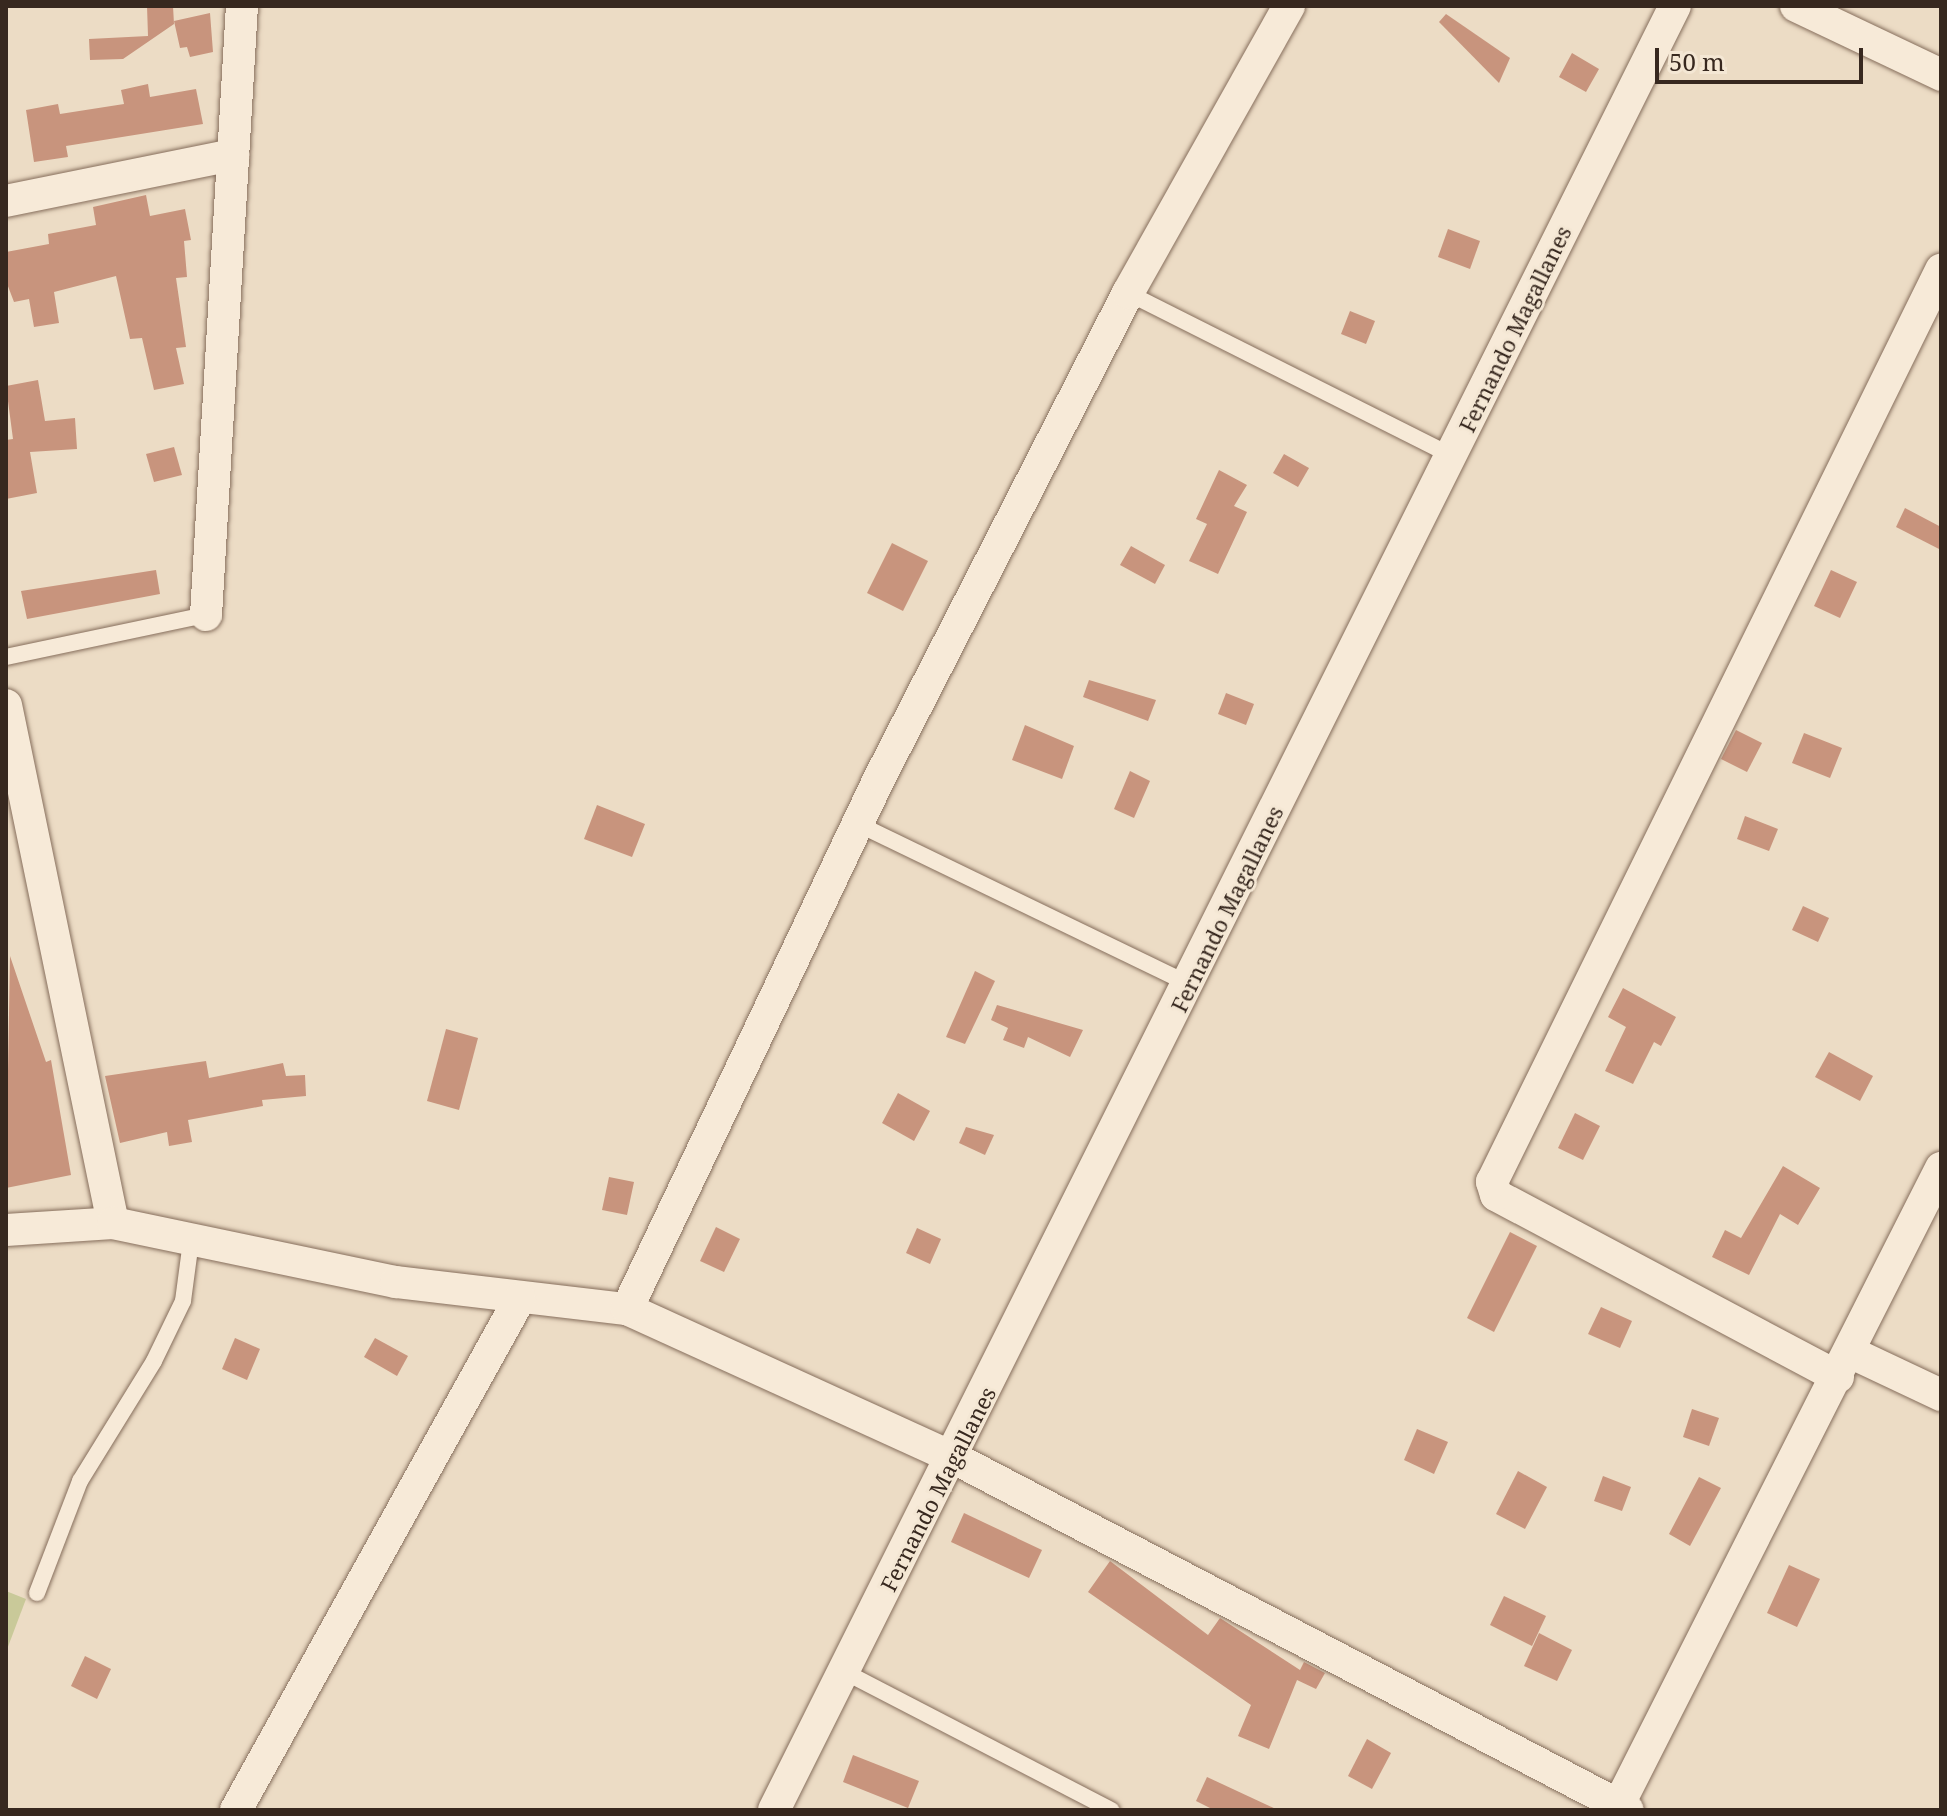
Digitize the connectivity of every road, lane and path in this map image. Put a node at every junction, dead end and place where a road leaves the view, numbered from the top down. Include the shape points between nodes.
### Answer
1 (242, 6) edge
2 (1289, 6) edge
3 (1675, 6) edge
4 (1796, 6) edge
5 (1941, 75) edge
6 (233, 155) junction
7 (6, 201) edge
8 (1941, 270) edge
9 (1128, 293) junction
10 (1452, 456) junction
11 (206, 615) joint
12 (6, 657) edge
13 (6, 705) edge
14 (858, 824) junction
15 (1189, 984) junction
16 (1941, 1168) edge
17 (113, 1223) junction
18 (6, 1230) edge
19 (191, 1241) junction
20 (520, 1298) junction
21 (627, 1309) junction
22 (1844, 1365) junction
23 (1941, 1395) edge
24 (954, 1458) junction
25 (37, 1593) dead end
26 (845, 1672) junction
27 (1624, 1807) edge
28 (236, 1810) edge
29 (774, 1810) edge
30 (1111, 1810) edge

1 - 6 street
2 - 9 street
3 - 10 street, Fernando Magallanes
4 - 5 street
6 - 7 street
6 - 11 street
8 - 22 street via 1492,1182 1496,1195
9 - 10 lane
9 - 14 street
10 - 15 street, Fernando Magallanes
11 - 12 lane
13 - 17 street
14 - 15 lane
14 - 21 street
15 - 24 street, Fernando Magallanes
16 - 22 street
17 - 18 street
17 - 19 street
19 - 20 street via 396,1282
19 - 25 lane via 183,1301 154,1361 80,1481
20 - 21 street
20 - 28 street
21 - 24 street
22 - 23 street
22 - 27 street via 1707,1639 1654,1726
24 - 26 street, Fernando Magallanes
24 - 27 street
26 - 29 street, Fernando Magallanes
26 - 30 lane

